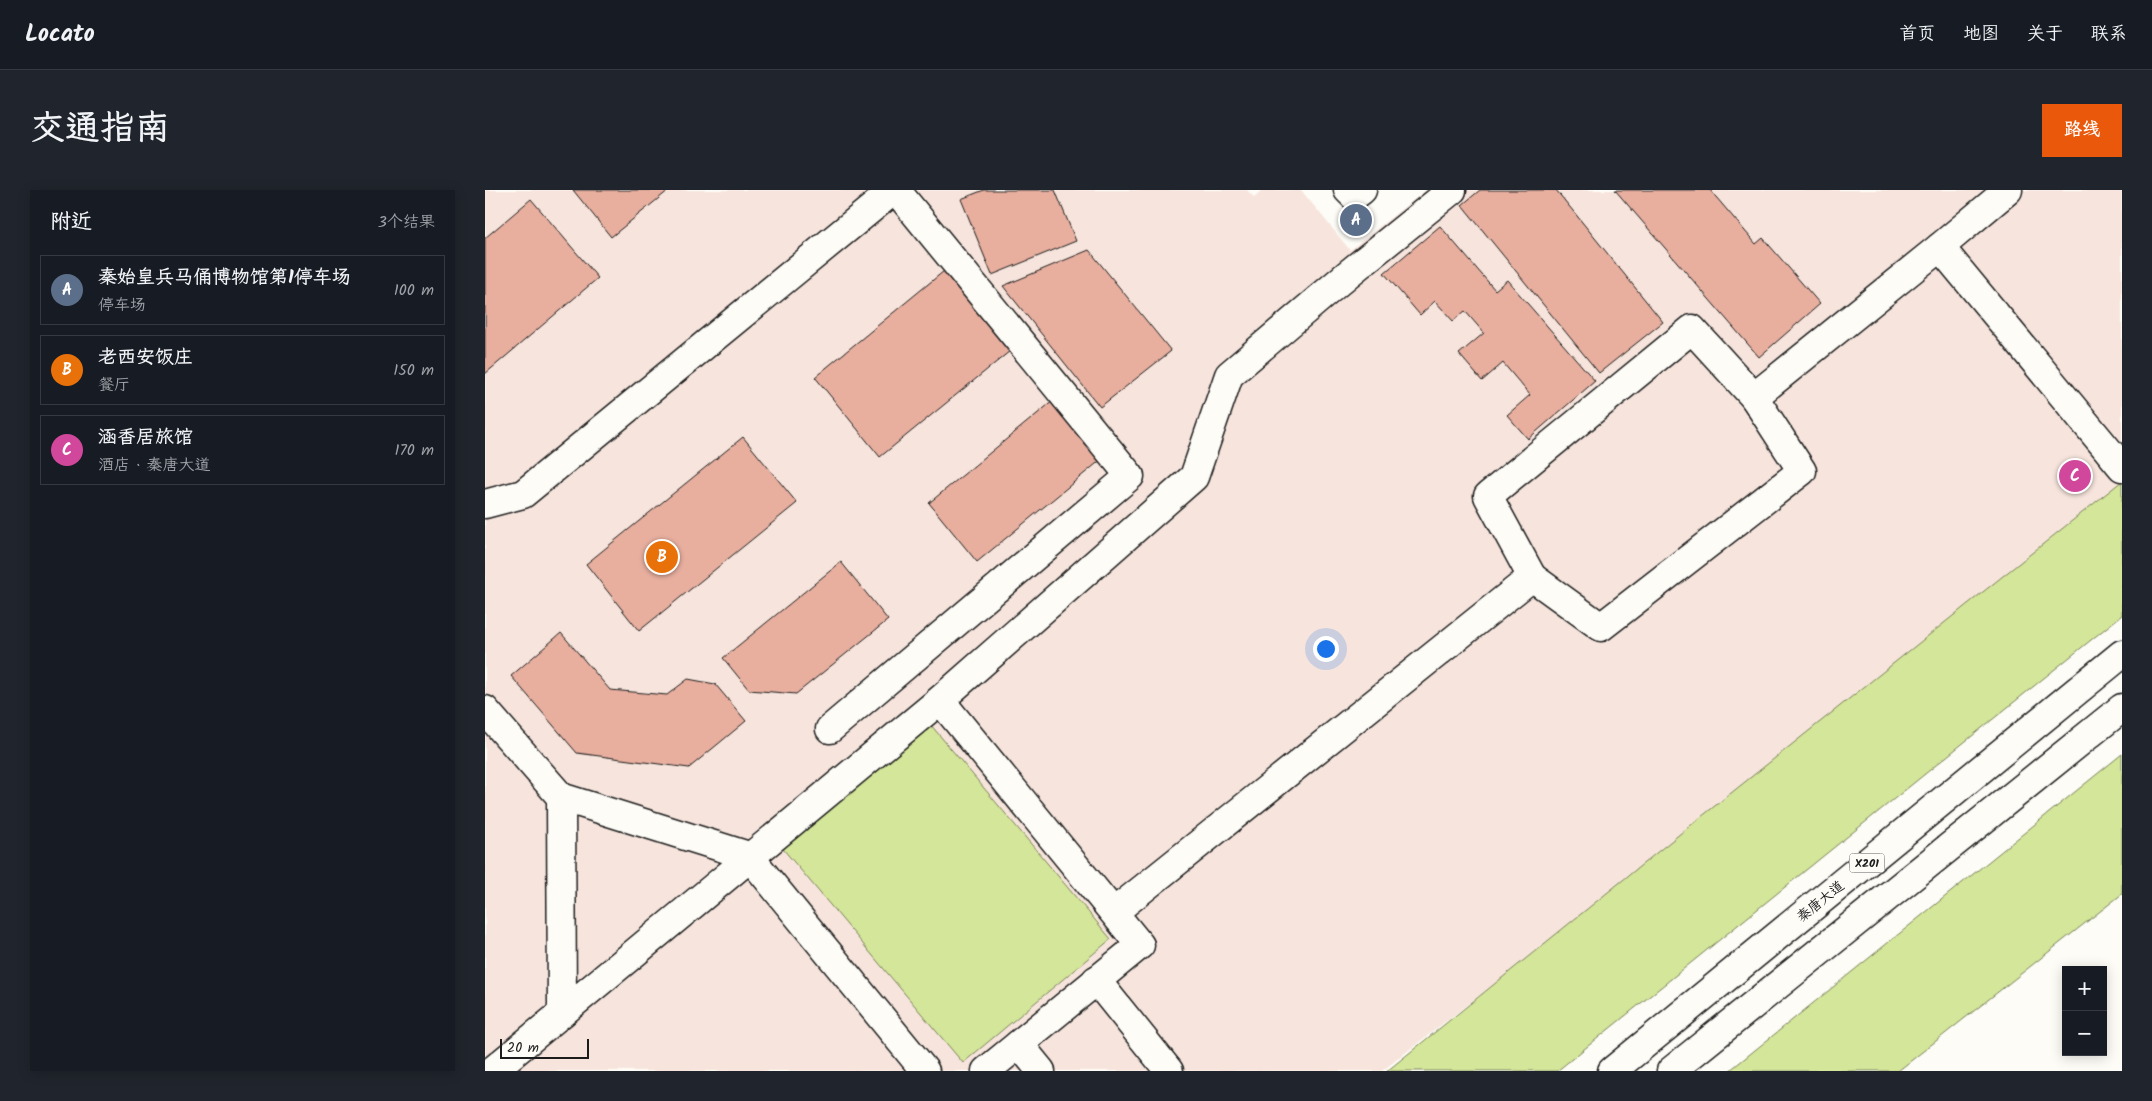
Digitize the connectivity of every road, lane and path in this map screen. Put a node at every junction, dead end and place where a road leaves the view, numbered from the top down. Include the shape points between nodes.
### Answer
1 (895, 190) edge
2 (1348, 190) edge
3 (1362, 190) edge
4 (1452, 190) edge
5 (2008, 190) edge
6 (1940, 247) junction
7 (1754, 397) junction
8 (2122, 467) edge
9 (485, 504) edge
10 (1532, 577) junction
11 (2122, 654) edge
12 (940, 700) junction
13 (2122, 708) edge
14 (485, 710) edge
15 (830, 729) dead end
16 (561, 796) junction
17 (749, 856) junction
18 (1114, 912) junction
19 (1096, 980) junction
20 (561, 1013) junction
21 (1019, 1044) junction
22 (919, 1069) edge
23 (492, 1071) edge
24 (986, 1071) edge
25 (1041, 1071) edge
26 (1169, 1071) edge
27 (1611, 1071) edge
28 (1671, 1071) edge

1 - 9 street via 523,494
1 - 15 street via 1130,476
2 - 3 street via 1354,196
4 - 12 street via 1229,375 1194,477
5 - 6 street
6 - 7 street
6 - 8 street
7 - 10 street via 1802,471 1601,627
7 - 10 street via 1692,329 1488,496
10 - 18 street
11 - 27 street, 秦唐大道 / X201
12 - 17 street
12 - 18 street
13 - 28 street
14 - 16 street
16 - 17 street
16 - 20 street
17 - 20 street
17 - 22 street
18 - 19 street via 1140,945
19 - 21 street
19 - 26 street
20 - 23 street
21 - 24 street
21 - 25 street

